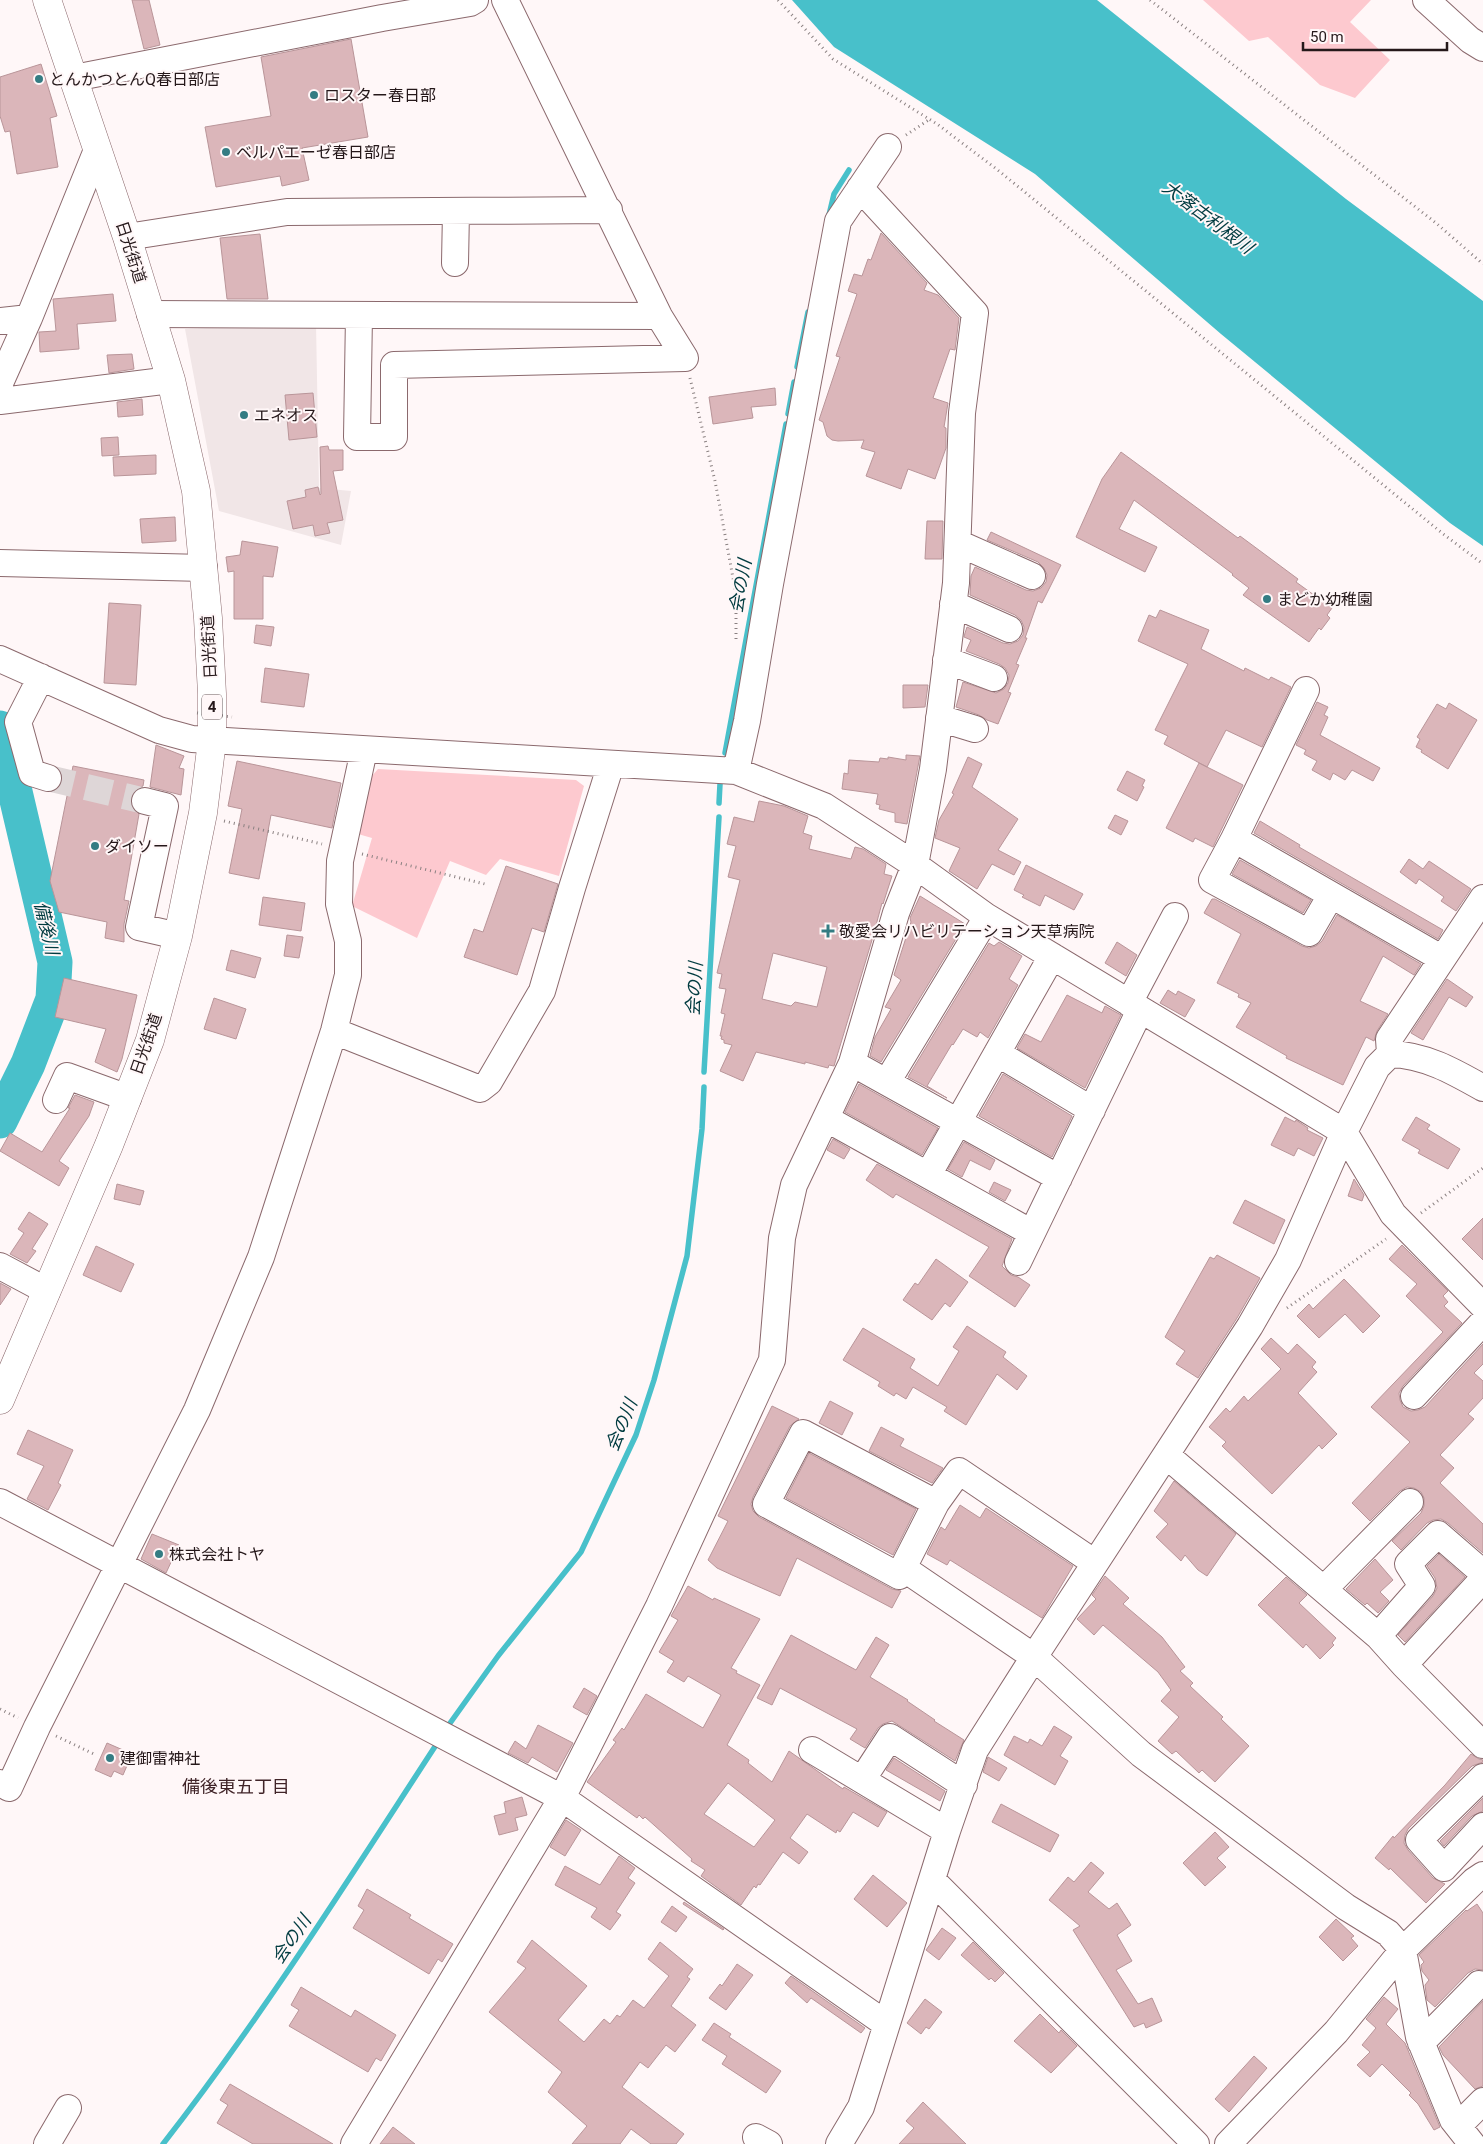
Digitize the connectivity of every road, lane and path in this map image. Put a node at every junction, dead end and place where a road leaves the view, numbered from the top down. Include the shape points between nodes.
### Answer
1 (47, 0) edge
2 (475, 0) edge
3 (505, 0) edge
4 (778, 0) edge
5 (1150, 0) edge
6 (1426, 0) edge
7 (1483, 48) edge
8 (74, 78) junction
9 (930, 119) junction
10 (888, 147) joint
11 (97, 150) junction
12 (860, 188) junction
13 (609, 210) junction
14 (456, 211) junction
15 (127, 237) junction
16 (455, 263) dead end
17 (1483, 264) edge
18 (150, 314) junction
19 (359, 315) junction
20 (659, 316) junction
21 (29, 318) junction
22 (0, 321) edge
23 (685, 358) junction
24 (358, 364) junction
25 (394, 366) junction
26 (171, 380) junction
27 (0, 383) edge
28 (0, 401) edge
29 (958, 543) junction
30 (0, 563) edge
31 (1483, 564) edge
32 (204, 568) junction
33 (1032, 576) dead end
34 (953, 604) junction
35 (1009, 629) dead end
36 (736, 644) dead end
37 (0, 659) edge
38 (946, 660) junction
39 (41, 677) junction
40 (994, 678) dead end
41 (1306, 690) dead end
42 (197, 713) dead end
43 (232, 717) dead end
44 (939, 718) junction
45 (975, 729) dead end
46 (212, 741) junction
47 (364, 750) junction
48 (611, 764) junction
49 (725, 770) junction
50 (48, 778) tunnel mouth
51 (145, 801) tunnel mouth
52 (1234, 839) junction
53 (915, 865) junction
54 (1331, 895) junction
55 (1483, 898) edge
56 (1175, 916) dead end
57 (987, 917) junction
58 (178, 936) junction
59 (1052, 956) junction
60 (1441, 958) junction
61 (1135, 1006) junction
62 (334, 1031) junction
63 (997, 1053) junction
64 (1390, 1054) junction
65 (852, 1063) junction
66 (887, 1082) junction
67 (1483, 1088) edge
68 (128, 1098) junction
69 (56, 1100) dead end
70 (1092, 1110) junction
71 (827, 1119) junction
72 (958, 1122) junction
73 (1344, 1132) junction
74 (1483, 1168) edge
75 (928, 1175) junction
76 (1058, 1178) junction
77 (1405, 1225) junction
78 (1032, 1232) junction
79 (1018, 1262) dead end
80 (0, 1266) edge
81 (47, 1291) junction
82 (1483, 1306) edge
83 (1282, 1312) dead end
84 (1483, 1322) edge
85 (1414, 1396) dead end
86 (0, 1400) edge
87 (1166, 1455) junction
88 (0, 1502) edge
89 (1410, 1502) dead end
90 (936, 1503) junction
91 (120, 1563) junction
92 (1095, 1563) junction
93 (903, 1568) junction
94 (1483, 1573) edge
95 (1483, 1579) edge
96 (1324, 1589) junction
97 (1378, 1636) junction
98 (1034, 1657) junction
99 (1404, 1666) junction
100 (1483, 1745) edge
101 (812, 1750) dead end
102 (1483, 1777) edge
103 (862, 1780) junction
104 (0, 1783) edge
105 (964, 1785) junction
106 (562, 1798) junction
107 (1483, 1826) edge
108 (948, 1832) junction
109 (1483, 1875) edge
110 (933, 1881) junction
111 (1403, 1950) junction
112 (1480, 1984) dead end
113 (886, 2024) junction
114 (1421, 2043) junction
115 (1483, 2101) edge
116 (68, 2108) dead end
117 (1465, 2135) edge
118 (47, 2144) edge
119 (354, 2144) edge
120 (839, 2144) edge
121 (1196, 2144) edge
122 (1228, 2144) edge

1 - 8 highway, 日光街道 / 4
2 - 8 street
3 - 13 street
4 - 9 path via 833,59
5 - 17 path via 1436,223
6 - 7 street
8 - 11 highway, 日光街道 / 4
9 - 10 path
9 - 31 path via 999,171 1442,534
10 - 12 street
11 - 15 highway, 日光街道 / 4
11 - 21 street
12 - 29 street via 975,312 962,413
12 - 49 street via 838,221 747,721
13 - 14 street
13 - 20 street
14 - 15 street via 287,212
14 - 16 street
15 - 18 highway, 日光街道 / 4
18 - 19 street
18 - 26 highway, 日光街道 / 4
19 - 20 street
19 - 24 street
20 - 23 street
21 - 22 street
21 - 27 street
23 - 25 street
23 - 36 path via 715,481 736,594
24 - 25 street
24 - 25 street via 357,437 394,437
26 - 28 street
26 - 32 highway, 日光街道 / 4 via 196,492
29 - 33 street
29 - 34 street
30 - 32 street
32 - 46 highway, 日光街道 / 4
34 - 35 street
34 - 38 street
37 - 39 street
38 - 40 street
38 - 44 street
39 - 46 street via 159,730
39 - 50 street via 18,722 32,774
41 - 52 street
42 - 43 path, bridge
44 - 45 street
44 - 53 street
46 - 47 street
46 - 58 highway, 日光街道 / 4 via 203,813
47 - 48 street
47 - 62 street via 340,861 339,904 349,959
48 - 49 street
48 - 62 street via 542,990 489,1082 480,1089
49 - 53 street via 824,806
51 - 58 street via 165,806 139,927
52 - 54 street
52 - 54 street via 1212,880 1309,933
53 - 57 street
53 - 65 street via 896,912
54 - 60 street
55 - 60 street
56 - 61 street
57 - 59 street
57 - 66 street
58 - 68 highway, 日光街道 / 4 via 150,1040
59 - 61 street
59 - 63 street
60 - 64 street via 1389,1039
61 - 70 street
61 - 73 street
62 - 91 street via 244,1302 197,1410
63 - 70 street
63 - 72 street
64 - 67 street via 1408,1054 1444,1066
64 - 73 street via 1377,1067
65 - 66 street
65 - 71 street
66 - 72 street
68 - 69 street via 67,1076
68 - 81 highway, 日光街道 / 4
70 - 76 street
71 - 75 street
71 - 106 street via 794,1185 782,1238 772,1360 658,1606
72 - 75 street
72 - 76 street
73 - 77 street via 1393,1214
73 - 87 street via 1288,1260 1250,1326
74 - 77 path
75 - 78 street
76 - 78 street
77 - 82 street
77 - 83 path
78 - 79 street
80 - 81 street
81 - 86 highway, 日光街道 / 4
84 - 85 street
87 - 92 street
87 - 96 street
88 - 91 street
89 - 96 street
90 - 92 street via 959,1470
90 - 93 street
90 - 93 street via 803,1433 766,1504 899,1576
91 - 104 street via 9,1788
91 - 106 street
92 - 98 street
93 - 98 street
94 - 97 street via 1438,1534 1408,1564 1422,1586
95 - 99 street
96 - 97 street
97 - 99 street
98 - 105 street via 975,1750
98 - 111 street via 1141,1754 1346,1907 1388,1933
99 - 100 street
101 - 103 street
102 - 107 street via 1419,1840 1444,1868
103 - 105 street via 890,1737
103 - 108 street
105 - 108 street
106 - 113 street
106 - 119 street
108 - 110 street
109 - 111 street
110 - 113 street
110 - 121 street
111 - 114 street
111 - 122 street via 1336,2032
112 - 114 street
113 - 120 street via 861,2107
114 - 117 street via 1453,2120
115 - 117 street
116 - 118 street

